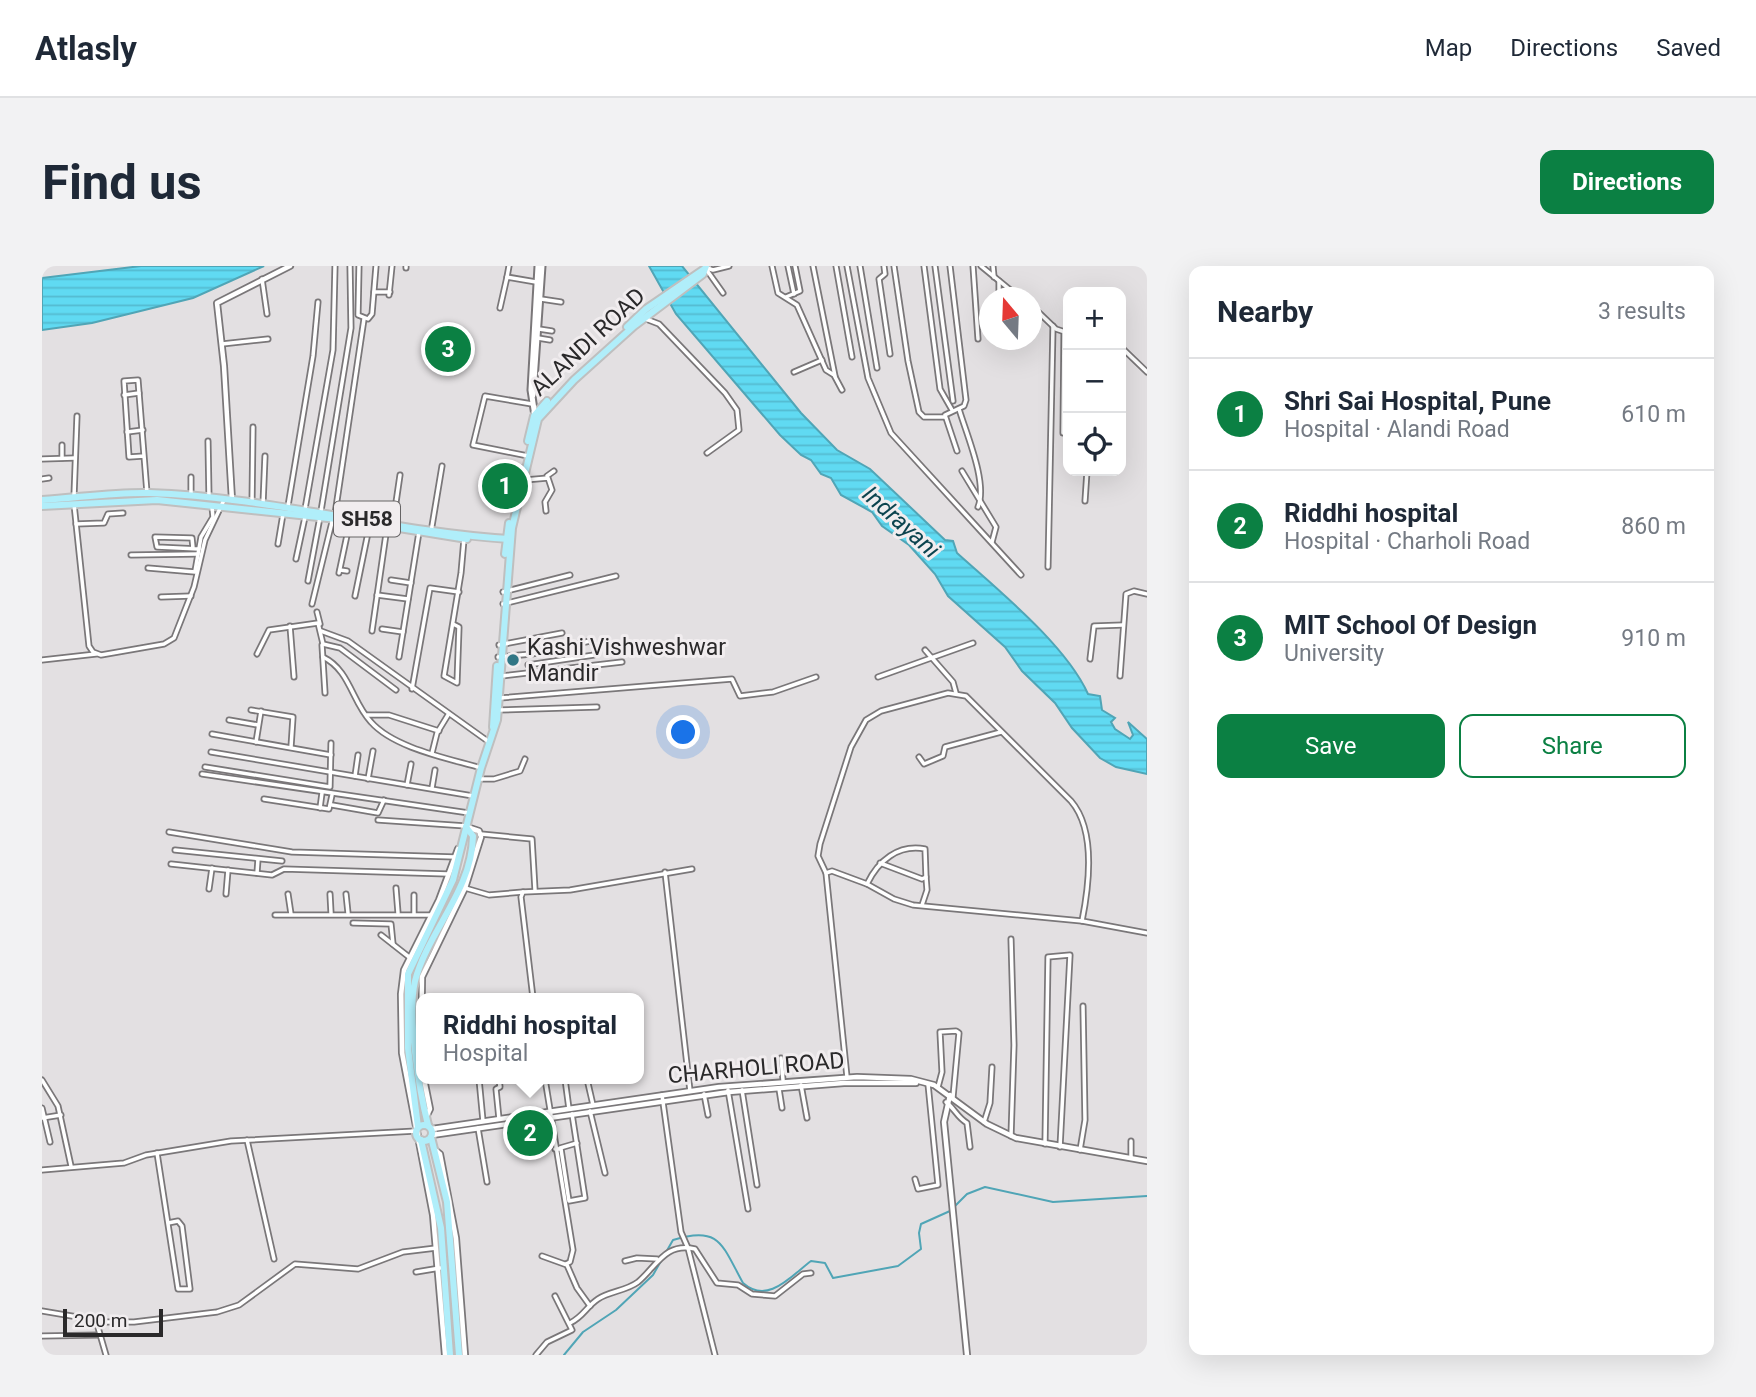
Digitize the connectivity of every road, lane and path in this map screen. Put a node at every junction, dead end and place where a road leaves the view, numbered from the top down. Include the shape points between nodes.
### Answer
1 (290, 266) edge
2 (335, 266) edge
3 (351, 266) edge
4 (359, 266) edge
5 (376, 266) edge
6 (392, 266) edge
7 (509, 266) edge
8 (540, 266) edge
9 (729, 266) edge
10 (772, 266) edge
11 (788, 266) edge
12 (795, 266) edge
13 (813, 266) edge
14 (836, 266) edge
15 (847, 266) edge
16 (860, 266) edge
17 (884, 266) edge
18 (894, 266) edge
19 (924, 266) edge
20 (935, 266) edge
21 (950, 266) edge
22 (972, 266) edge
23 (981, 266) edge
24 (993, 266) edge
25 (703, 270) edge
26 (507, 277) junction
27 (994, 277) junction
28 (262, 279) junction
29 (999, 281) junction
30 (539, 283) junction
31 (999, 287) edge
32 (1006, 287) edge
33 (374, 292) junction
34 (723, 293) dead end
35 (794, 294) junction
36 (539, 297) junction
37 (784, 297) junction
38 (318, 302) dead end
39 (561, 302) dead end
40 (500, 308) dead end
41 (267, 314) dead end
42 (646, 314) junction
43 (1042, 316) edge
44 (365, 319) junction
45 (1053, 326) junction
46 (537, 331) junction
47 (552, 331) dead end
48 (1063, 331) edge
49 (978, 338) dead end
50 (268, 339) dead end
51 (550, 340) dead end
52 (222, 344) junction
53 (1065, 350) edge
54 (1124, 350) edge
55 (890, 354) dead end
56 (852, 357) dead end
57 (822, 360) junction
58 (877, 368) dead end
59 (794, 372) dead end
60 (1147, 372) edge
61 (835, 376) junction
62 (842, 390) dead end
63 (139, 393) junction
64 (123, 395) junction
65 (953, 401) dead end
66 (533, 404) junction
67 (959, 409) junction
68 (953, 411) junction
69 (1064, 413) edge
70 (77, 416) dead end
71 (536, 417) junction
72 (945, 417) junction
73 (253, 427) dead end
74 (142, 430) junction
75 (126, 432) junction
76 (208, 441) dead end
77 (62, 445) dead end
78 (957, 451) dead end
79 (707, 453) dead end
80 (144, 456) junction
81 (265, 456) dead end
82 (526, 456) junction
83 (62, 458) junction
84 (75, 458) junction
85 (42, 459) edge
86 (442, 466) dead end
87 (554, 471) dead end
88 (962, 471) dead end
89 (400, 475) dead end
90 (547, 476) junction
91 (1087, 476) edge
92 (191, 477) dead end
93 (49, 478) dead end
94 (42, 479) edge
95 (523, 480) junction
96 (147, 493) junction
97 (190, 497) junction
98 (42, 500) edge
99 (1085, 500) dead end
100 (74, 501) junction
101 (981, 501) junction
102 (210, 502) junction
103 (252, 502) junction
104 (226, 503) junction
105 (263, 504) junction
106 (42, 506) edge
107 (978, 507) dead end
108 (285, 509) junction
109 (546, 511) dead end
110 (305, 512) junction
111 (123, 513) dead end
112 (320, 514) junction
113 (334, 516) junction
114 (350, 521) junction
115 (370, 522) junction
116 (76, 524) junction
117 (390, 525) junction
118 (419, 529) junction
119 (431, 532) junction
120 (464, 539) junction
121 (508, 540) junction
122 (992, 542) junction
123 (278, 544) dead end
124 (197, 550) junction
125 (131, 555) dead end
126 (296, 559) dead end
127 (1048, 567) dead end
128 (148, 568) dead end
129 (197, 572) junction
130 (347, 572) dead end
131 (570, 575) dead end
132 (1021, 575) dead end
133 (616, 576) dead end
134 (391, 580) dead end
135 (308, 581) dead end
136 (411, 583) junction
137 (458, 592) junction
138 (505, 592) junction
139 (1147, 594) edge
140 (377, 595) junction
141 (191, 596) junction
142 (355, 596) dead end
143 (161, 597) dead end
144 (408, 599) junction
145 (312, 604) dead end
146 (504, 604) junction
147 (317, 612) dead end
148 (320, 624) junction
149 (453, 624) junction
150 (1123, 625) junction
151 (290, 626) junction
152 (382, 629) dead end
153 (321, 631) junction
154 (372, 631) dead end
155 (403, 632) junction
156 (562, 633) dead end
157 (322, 643) junction
158 (973, 643) dead end
159 (501, 645) junction
160 (925, 650) dead end
161 (97, 654) junction
162 (257, 654) dead end
163 (323, 657) junction
164 (399, 657) dead end
165 (500, 657) junction
166 (932, 658) junction
167 (1090, 659) dead end
168 (42, 660) edge
169 (622, 662) dead end
170 (528, 665) dead end
171 (499, 675) junction
172 (1120, 676) dead end
173 (294, 677) dead end
174 (816, 677) dead end
175 (878, 677) dead end
176 (412, 689) junction
177 (396, 690) dead end
178 (956, 692) junction
179 (324, 693) dead end
180 (497, 698) junction
181 (597, 707) dead end
182 (496, 709) junction
183 (251, 710) dead end
184 (261, 711) junction
185 (366, 715) junction
186 (448, 715) junction
187 (229, 720) dead end
188 (259, 725) junction
189 (439, 731) junction
190 (1001, 732) junction
191 (212, 734) dead end
192 (256, 742) junction
193 (489, 742) junction
194 (331, 743) dead end
195 (290, 747) junction
196 (373, 751) dead end
197 (211, 752) dead end
198 (432, 753) junction
199 (331, 755) junction
200 (358, 755) dead end
201 (919, 757) dead end
202 (525, 759) dead end
203 (411, 764) dead end
204 (205, 766) dead end
205 (481, 768) junction
206 (435, 771) dead end
207 (331, 772) junction
208 (202, 774) dead end
209 (355, 776) junction
210 (478, 778) junction
211 (368, 779) junction
212 (407, 785) junction
213 (432, 789) junction
214 (322, 793) junction
215 (332, 795) junction
216 (473, 796) junction
217 (264, 799) dead end
218 (384, 800) junction
219 (332, 805) junction
220 (320, 808) junction
221 (469, 813) junction
222 (379, 820) dead end
223 (466, 827) junction
224 (169, 832) dead end
225 (481, 834) junction
226 (463, 844) junction
227 (267, 849) junction
228 (175, 850) dead end
229 (455, 858) junction
230 (258, 859) junction
231 (267, 860) junction
232 (282, 861) dead end
233 (880, 863) junction
234 (171, 864) dead end
235 (212, 868) junction
236 (692, 869) dead end
237 (228, 870) junction
238 (665, 872) junction
239 (257, 873) junction
240 (825, 873) junction
241 (450, 874) junction
242 (926, 877) junction
243 (867, 884) junction
244 (396, 888) dead end
245 (465, 888) junction
246 (209, 889) dead end
247 (535, 890) junction
248 (523, 892) junction
249 (226, 894) dead end
250 (288, 894) dead end
251 (330, 894) dead end
252 (346, 894) dead end
253 (414, 895) dead end
254 (922, 905) junction
255 (291, 914) junction
256 (331, 914) junction
257 (348, 914) junction
258 (398, 914) junction
259 (414, 914) junction
260 (275, 915) dead end
261 (431, 915) junction
262 (448, 918) junction
263 (1082, 921) junction
264 (353, 923) dead end
265 (1147, 933) edge
266 (381, 935) dead end
267 (1011, 939) dead end
268 (393, 944) junction
269 (434, 947) junction
270 (409, 957) junction
271 (421, 993) edge
272 (532, 993) edge
273 (1083, 1006) dead end
274 (416, 1034) edge
275 (780, 1058) dead end
276 (992, 1067) dead end
277 (42, 1080) edge
278 (783, 1080) junction
279 (847, 1080) junction
280 (420, 1084) edge
281 (425, 1084) edge
282 (479, 1084) edge
283 (500, 1084) edge
284 (546, 1084) edge
285 (566, 1084) edge
286 (588, 1084) edge
287 (928, 1084) junction
288 (801, 1085) junction
289 (779, 1087) junction
290 (938, 1087) junction
291 (728, 1089) junction
292 (742, 1090) junction
293 (690, 1091) junction
294 (704, 1094) junction
295 (951, 1096) junction
296 (662, 1097) junction
297 (946, 1102) junction
298 (42, 1108) edge
299 (782, 1108) dead end
300 (592, 1109) junction
301 (570, 1111) junction
302 (549, 1114) junction
303 (61, 1115) junction
304 (708, 1115) dead end
305 (43, 1118) edge
306 (807, 1118) dead end
307 (499, 1119) junction
308 (483, 1121) junction
309 (984, 1122) junction
310 (459, 1127) junction
311 (478, 1127) junction
312 (430, 1129) junction
313 (416, 1130) junction
314 (1011, 1136) junction
315 (247, 1140) junction
316 (421, 1140) junction
317 (1131, 1141) dead end
318 (50, 1142) dead end
319 (577, 1143) junction
320 (1045, 1144) junction
321 (970, 1147) dead end
322 (1060, 1147) junction
323 (434, 1148) junction
324 (558, 1148) junction
325 (1080, 1150) junction
326 (157, 1153) junction
327 (1130, 1157) junction
328 (1147, 1161) edge
329 (71, 1166) junction
330 (42, 1170) edge
331 (605, 1173) dead end
332 (915, 1179) dead end
333 (487, 1182) dead end
334 (757, 1185) dead end
335 (748, 1209) dead end
336 (168, 1223) junction
337 (438, 1248) junction
338 (688, 1248) junction
339 (542, 1256) dead end
340 (274, 1259) dead end
341 (657, 1260) junction
342 (625, 1261) dead end
343 (566, 1264) junction
344 (440, 1268) junction
345 (416, 1272) dead end
346 (811, 1273) dead end
347 (555, 1296) dead end
348 (590, 1306) junction
349 (42, 1311) edge
350 (570, 1323) junction
351 (97, 1324) dead end
352 (100, 1335) junction
353 (42, 1336) edge
354 (106, 1355) edge
355 (447, 1355) edge
356 (459, 1355) edge
357 (465, 1355) edge
358 (536, 1355) edge
359 (715, 1355) edge
360 (967, 1355) edge

1 - 28 street
2 - 110 street via 333,350
3 - 112 street via 351,328
4 - 44 street via 358,315
5 - 33 street
6 - 33 street via 389,294
7 - 26 street
8 - 30 main road
9 - 25 street
10 - 37 street
11 - 35 street
12 - 35 street via 800,290
13 - 61 street
14 - 56 street
15 - 122 street via 867,378 891,433
16 - 58 street
17 - 55 street via 885,274 878,279
18 - 72 street via 919,412 924,417
19 - 68 street via 940,390
20 - 65 street
21 - 67 street via 966,397
22 - 49 street
23 - 27 street
24 - 27 street
25 - 34 street
25 - 42 main road, ALANDI ROAD
26 - 30 street
26 - 40 street
27 - 29 street
28 - 41 street
28 - 52 street via 216,303
29 - 31 street
29 - 32 street
30 - 36 main road
33 - 44 street via 372,317
35 - 37 street
36 - 39 street
36 - 46 main road
37 - 57 street via 797,305
38 - 108 street via 313,356
42 - 71 main road, ALANDI ROAD
42 - 79 street via 734,405 739,430
43 - 45 street
44 - 113 street
45 - 48 street
45 - 127 street
46 - 47 street
46 - 51 street
46 - 66 main road
50 - 52 street
52 - 104 street
53 - 69 street
54 - 60 street
57 - 59 street
57 - 61 street
61 - 62 street
63 - 64 street
63 - 64 street via 138,380 124,381
63 - 74 street
64 - 75 street
66 - 71 main road
66 - 82 street via 485,396 473,445
67 - 68 street
67 - 101 street
68 - 72 street
70 - 84 street
71 - 82 main road, ALANDI ROAD
71 - 82 main road, ALANDI ROAD
72 - 78 street
73 - 103 street
74 - 75 street
74 - 80 street
75 - 80 street via 129,457
76 - 102 street
77 - 83 street
80 - 96 street
81 - 105 street
82 - 95 main road
82 - 121 main road, ALANDI ROAD
83 - 84 street
83 - 85 street
84 - 100 street
86 - 119 street
87 - 90 street
88 - 101 street
89 - 117 street
90 - 95 street
90 - 109 street via 552,490
91 - 99 street
92 - 97 street
93 - 94 street
95 - 121 main road
96 - 97 main road, SH58
96 - 100 main road, SH58
97 - 102 main road, SH58
98 - 100 main road, SH58
100 - 102 main road, SH58
100 - 106 main road, SH58
100 - 116 street
101 - 107 street
101 - 122 street via 996,527
102 - 104 main road, SH58
102 - 124 street via 213,517
103 - 104 main road, SH58
103 - 105 main road, SH58
104 - 108 main road, SH58
104 - 129 street via 205,540
105 - 108 main road, SH58
108 - 110 main road, SH58
108 - 123 street
110 - 112 main road, SH58
110 - 126 street
111 - 116 street via 108,514 104,523
112 - 113 main road, SH58
112 - 135 street
113 - 114 main road, SH58
113 - 115 main road, SH58
113 - 145 street
114 - 115 main road, SH58
114 - 130 street via 339,571
115 - 117 main road, SH58
115 - 142 street
116 - 161 street via 89,646
117 - 118 main road, SH58
117 - 140 street
118 - 119 main road, SH58
118 - 136 street
119 - 120 main road, SH58
119 - 121 main road, SH58
120 - 121 main road, SH58
120 - 137 street
121 - 138 main road
122 - 132 street
124 - 124 street via 192,538 155,537 157,547
124 - 125 street
124 - 129 street
128 - 129 street
129 - 141 street
131 - 138 street
133 - 146 street
134 - 136 street
136 - 144 street
137 - 149 street
137 - 176 street via 430,588
138 - 146 main road
139 - 150 street via 1126,594
140 - 144 street
140 - 154 street
141 - 143 street
141 - 161 street via 171,641
144 - 155 street
146 - 159 main road
147 - 148 street
148 - 151 street
148 - 153 street
149 - 149 street via 459,627 457,683 443,676
150 - 167 street via 1094,626
150 - 172 street
151 - 162 street via 267,631
151 - 173 street
152 - 155 street
153 - 157 street
153 - 176 street via 348,641
155 - 164 street
156 - 159 street
157 - 163 street
157 - 177 street via 340,649
158 - 166 street
159 - 165 main road
160 - 166 street
161 - 168 street
163 - 179 street
163 - 185 street via 335,663
165 - 170 street via 590,641 597,646 594,655
165 - 171 main road
166 - 175 street
166 - 178 street
169 - 171 street
171 - 180 main road
174 - 180 street via 740,696 732,679
176 - 186 street
178 - 190 street via 966,696
178 - 240 street via 881,711 860,726 820,844 818,856
180 - 182 main road
181 - 182 street
182 - 193 main road
183 - 184 street
184 - 188 street
184 - 195 street via 293,718
185 - 189 street via 389,715
185 - 198 street via 389,739
186 - 189 street
186 - 193 street
187 - 188 street
188 - 192 street
189 - 198 street
190 - 201 street via 945,747 943,756 924,764
190 - 263 street via 1080,813 1086,842
191 - 192 street
192 - 195 street
193 - 205 main road
194 - 199 street
195 - 199 street
196 - 211 street
197 - 207 street
198 - 205 street
199 - 207 street
200 - 209 street
202 - 210 street via 520,771 494,779
203 - 212 street
204 - 207 street via 330,787
205 - 210 main road
206 - 213 street
207 - 209 street
208 - 214 street
209 - 211 street
210 - 216 main road
211 - 212 street
212 - 213 street
213 - 216 street
214 - 215 street
214 - 220 street
215 - 218 street
215 - 219 street
216 - 221 main road
217 - 220 street
218 - 219 street via 379,813
218 - 221 street
219 - 220 street
221 - 223 main road
222 - 223 street
223 - 225 street
223 - 226 main road
223 - 262 main road via 472,836 470,859
224 - 227 street
225 - 245 street
225 - 247 street via 532,839
226 - 229 street
226 - 313 main road via 453,880 408,974 408,1048
227 - 229 street
227 - 231 street
228 - 230 street
229 - 241 street
230 - 231 street
230 - 239 street
231 - 232 street
233 - 242 street
233 - 242 street via 902,850 923,848
233 - 243 street
234 - 235 street
235 - 237 street
235 - 246 street
236 - 238 street
237 - 239 street
237 - 249 street
238 - 247 street via 570,890
238 - 293 street
239 - 241 street via 310,869
240 - 243 street via 830,870
240 - 279 street
241 - 261 street
242 - 254 street
243 - 254 street via 894,899
244 - 258 street
245 - 248 street via 489,895
245 - 262 street
247 - 248 street
248 - 272 street
250 - 255 street
251 - 256 street
252 - 257 street
253 - 259 street
254 - 263 street
255 - 256 street
255 - 260 street
256 - 257 street
257 - 258 street
258 - 259 street
259 - 261 street
261 - 270 street
262 - 269 main road
263 - 265 street
264 - 268 street via 391,924
266 - 268 street
267 - 314 street
268 - 270 street
269 - 271 street
269 - 274 main road via 415,980
270 - 313 street via 401,982 401,1039
273 - 325 street via 1085,1120
275 - 278 street
276 - 309 street
277 - 303 street
278 - 279 street, CHARHOLI ROAD
278 - 291 street, CHARHOLI ROAD
279 - 287 street, CHARHOLI ROAD via 911,1079
279 - 288 street, CHARHOLI ROAD
280 - 312 main road
281 - 312 street
282 - 308 street
283 - 307 street via 496,1089
284 - 302 street
285 - 301 street
286 - 300 street
287 - 290 street, CHARHOLI ROAD
287 - 332 street via 938,1185 918,1189
288 - 289 street, CHARHOLI ROAD
288 - 306 street
289 - 292 street, CHARHOLI ROAD
289 - 299 street
290 - 295 street, CHARHOLI ROAD
290 - 295 street via 940,1032 956,1031
291 - 292 street, CHARHOLI ROAD
291 - 293 street, CHARHOLI ROAD
291 - 294 street, CHARHOLI ROAD
291 - 335 street
292 - 334 street
293 - 296 street, CHARHOLI ROAD
294 - 296 street, CHARHOLI ROAD
294 - 304 street
295 - 297 street
295 - 309 street, CHARHOLI ROAD
296 - 300 street, CHARHOLI ROAD
296 - 338 street via 681,1232
297 - 321 street via 967,1123
297 - 360 street via 944,1122
298 - 305 street
300 - 301 street, CHARHOLI ROAD
300 - 331 street
301 - 302 street, CHARHOLI ROAD
301 - 319 street
302 - 307 street, CHARHOLI ROAD
302 - 311 street, CHARHOLI ROAD
302 - 324 street
303 - 305 street
303 - 329 street
305 - 318 street
307 - 308 street, CHARHOLI ROAD
308 - 310 street, CHARHOLI ROAD
309 - 314 street, CHARHOLI ROAD
310 - 311 street, CHARHOLI ROAD
310 - 312 street, CHARHOLI ROAD
311 - 333 street
312 - 313 main road
312 - 316 main road
312 - 323 main road
313 - 315 street
313 - 316 main road
313 - 337 street
314 - 320 street, CHARHOLI ROAD
315 - 326 street
315 - 340 street
316 - 355 main road via 441,1228
317 - 327 street
319 - 324 street
319 - 324 street via 585,1198 569,1201
320 - 322 street, CHARHOLI ROAD
320 - 322 street via 1048,957 1070,955
322 - 325 street, CHARHOLI ROAD
323 - 356 main road via 447,1202
323 - 357 street via 440,1154 452,1209
324 - 343 street via 573,1250
325 - 327 street, CHARHOLI ROAD
326 - 329 street via 124,1163
326 - 336 street
327 - 328 street, CHARHOLI ROAD
329 - 330 street
336 - 336 street via 178,1289 190,1289 181,1223
337 - 344 street
337 - 349 street via 404,1252 358,1269 295,1264 239,1305 217,1312 107,1322
338 - 341 street
338 - 346 street via 698,1252 717,1283 738,1285 752,1294 775,1296
338 - 359 street
339 - 343 street
341 - 342 street
341 - 348 street via 636,1282
343 - 348 street
344 - 345 street
344 - 355 street
347 - 350 street
348 - 350 street
350 - 358 street via 571,1331 547,1342
351 - 352 street
352 - 353 street
352 - 354 street

